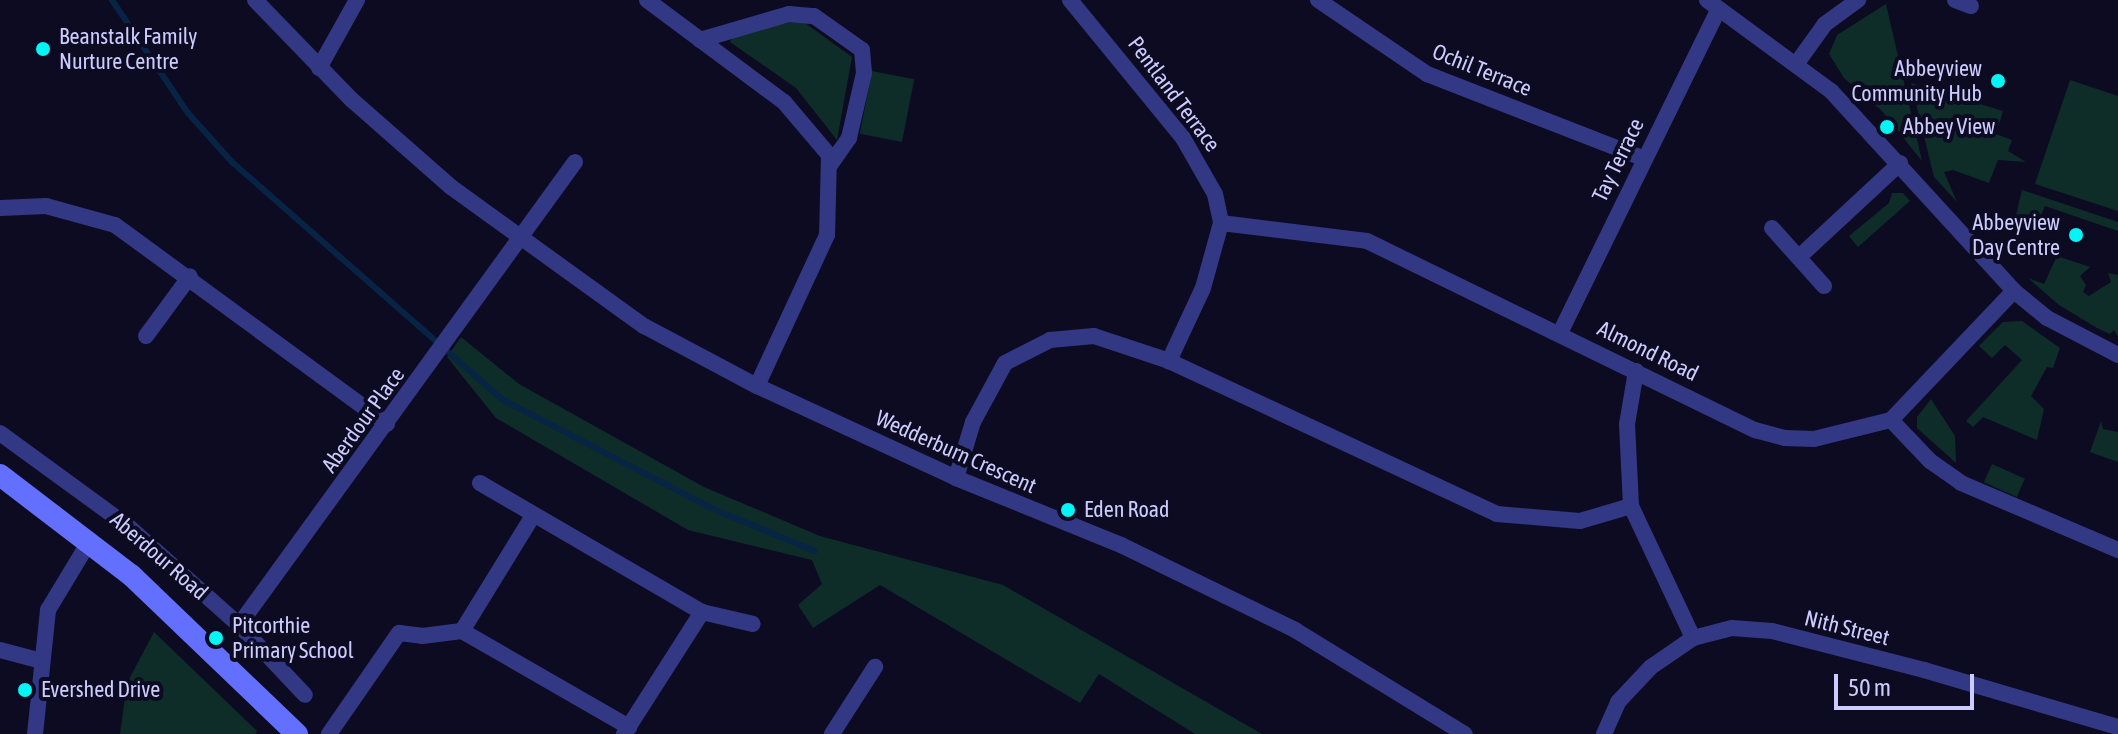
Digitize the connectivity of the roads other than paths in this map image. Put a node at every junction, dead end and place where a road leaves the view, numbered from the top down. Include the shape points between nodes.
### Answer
1 (255, 0) edge
2 (357, 0) edge
3 (647, 0) edge
4 (1070, 0) edge
5 (1318, 0) edge
6 (1858, 0) edge
7 (1713, 4) edge
8 (700, 40) junction
9 (1797, 63) junction
10 (319, 68) junction
11 (1642, 158) junction
12 (575, 162) dead end
13 (1900, 163) junction
14 (829, 167) junction
15 (0, 208) edge
16 (1221, 223) junction
17 (1772, 228) dead end
18 (522, 241) junction
19 (1799, 257) junction
20 (190, 276) junction
21 (1824, 286) dead end
22 (2014, 291) junction
23 (1560, 333) junction
24 (146, 336) dead end
25 (2118, 355) edge
26 (1169, 361) junction
27 (1636, 371) junction
28 (757, 386) junction
29 (1891, 420) junction
30 (387, 424) junction
31 (0, 433) edge
32 (0, 475) edge
33 (956, 478) junction
34 (480, 483) dead end
35 (1631, 506) junction
36 (532, 517) junction
37 (89, 542) junction
38 (2118, 550) edge
39 (702, 612) junction
40 (753, 624) dead end
41 (239, 625) junction
42 (462, 631) junction
43 (1693, 638) junction
44 (0, 650) edge
45 (42, 661) junction
46 (875, 667) dead end
47 (305, 695) dead end
48 (2118, 727) edge
49 (626, 731) edge
50 (35, 734) edge
51 (297, 734) edge
52 (329, 734) edge
53 (832, 734) edge
54 (1465, 734) edge
55 (1604, 734) edge

1 - 10 street, Wedderburn Crescent
2 - 10 street
3 - 8 street
4 - 16 street, Pentland Terrace via 1201,163
5 - 11 street, Ochil Terrace via 1427,74
6 - 9 street via 1825,24
7 - 9 street
7 - 11 street, Tay Terrace
8 - 14 street via 784,102 829,155
8 - 14 street via 789,14 814,16 862,50 864,73 849,138
9 - 13 street
10 - 18 street, Wedderburn Crescent via 451,187
11 - 23 street, Tay Terrace
12 - 18 street
13 - 19 street
13 - 22 street
14 - 28 street via 827,235
15 - 20 street via 46,206 115,225
16 - 23 street, Almond Road via 1367,241
16 - 26 street via 1203,288
17 - 19 street
18 - 28 street, Wedderburn Crescent via 644,326
18 - 30 street, Aberdour Place
19 - 21 street
20 - 24 street
20 - 30 street
22 - 25 street via 2060,326
22 - 29 street
23 - 27 street, Almond Road
26 - 33 street via 1094,336 1050,340 1005,363 973,422
26 - 35 street via 1497,514 1580,521
27 - 29 street, Almond Road via 1755,430 1785,438 1827,437
27 - 35 street via 1627,424
28 - 33 street, Wedderburn Crescent
29 - 38 street via 1930,461 1961,483
30 - 41 street, Aberdour Place
31 - 41 street, Aberdour Road via 129,527
32 - 37 main road, Aberdour Road
33 - 54 street, Wedderburn Crescent via 1121,545 1295,630 1432,709
34 - 36 street
35 - 43 street
36 - 39 street
36 - 42 street
37 - 45 street via 48,610
37 - 51 main road, Aberdour Road via 178,616
39 - 40 street
39 - 49 street
41 - 47 street, Aberdour Road
42 - 49 street
42 - 52 street via 399,633
43 - 48 street, Nith Street via 1732,628 1772,631
43 - 55 street, Nith Street via 1634,682
44 - 45 street
45 - 50 street
46 - 53 street

